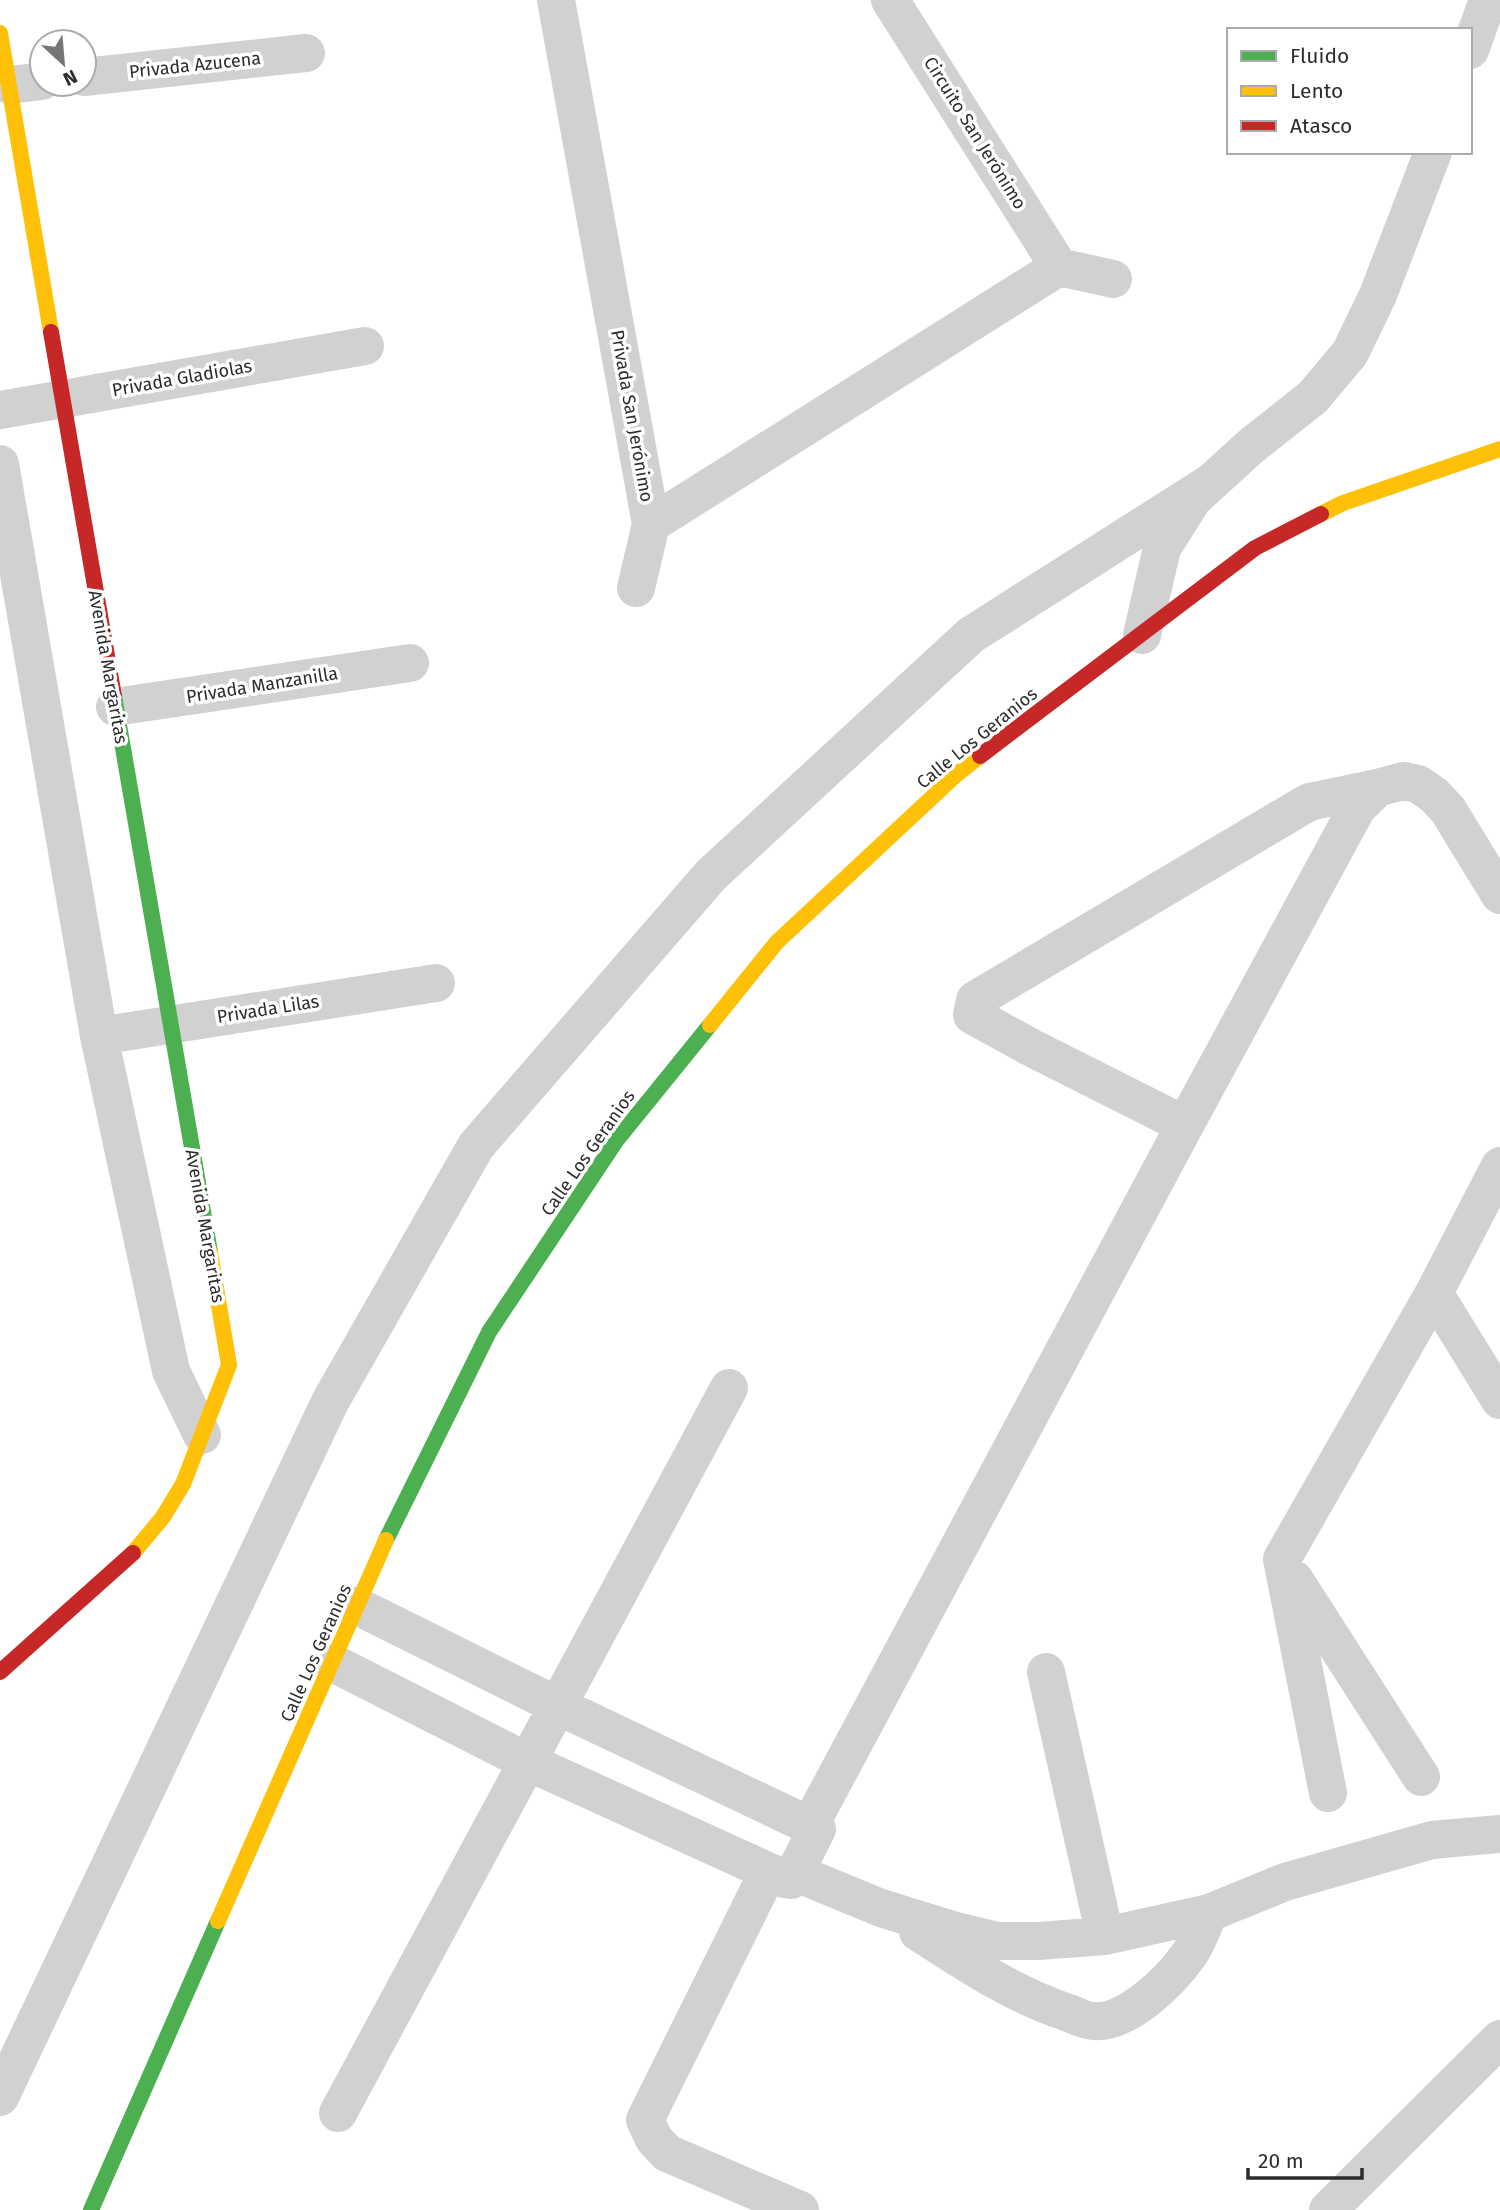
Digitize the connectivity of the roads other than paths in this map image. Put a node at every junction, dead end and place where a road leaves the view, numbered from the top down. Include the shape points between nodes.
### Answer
1 (556, 0) edge
2 (890, 0) edge
3 (1489, 0) edge
4 (0, 33) edge
5 (1472, 45) edge
6 (306, 53) dead end
7 (98, 75) edge
8 (26, 83) edge
9 (1432, 154) edge
10 (1059, 267) junction
11 (1113, 279) dead end
12 (365, 346) dead end
13 (63, 399) junction
14 (0, 410) edge
15 (1500, 449) edge
16 (0, 464) edge
17 (1210, 483) junction
18 (652, 524) junction
19 (636, 588) dead end
20 (1142, 635) junction
21 (410, 663) dead end
22 (114, 707) junction
23 (1377, 788) junction
24 (1500, 895) edge
25 (436, 983) dead end
26 (169, 1024) junction
27 (99, 1036) junction
28 (1185, 1125) junction
29 (1500, 1166) edge
30 (1434, 1293) junction
31 (729, 1388) dead end
32 (1500, 1400) edge
33 (202, 1435) junction
34 (1282, 1559) junction
35 (357, 1606) junction
36 (333, 1663) junction
37 (0, 1672) edge
38 (1046, 1672) dead end
39 (558, 1706) junction
40 (528, 1762) junction
41 (1421, 1777) dead end
42 (1328, 1793) dead end
43 (810, 1825) junction
44 (1500, 1833) edge
45 (782, 1872) junction
46 (881, 1908) junction
47 (1209, 1913) junction
48 (1105, 1936) junction
49 (1500, 2039) edge
50 (5, 2073) edge
51 (338, 2113) dead end
52 (90, 2210) edge
53 (800, 2210) edge
54 (1328, 2210) edge

1 - 18 street, Privada San Jerónimo
2 - 10 street, Circuito San Jerónimo
3 - 5 street
4 - 8 street, Avenida Margaritas
6 - 7 street, Privada Azucena
8 - 13 street, Avenida Margaritas
9 - 17 street via 1378,295 1350,353 1313,397
10 - 11 street
10 - 18 street, Privada San Jerónimo
12 - 13 street, Privada Gladiolas
13 - 14 street, Privada Gladiolas
13 - 22 street, Avenida Margaritas
15 - 20 street, Calle Los Geranios via 1343,503 1255,548
16 - 27 street
17 - 20 street via 1193,499 1162,548
17 - 50 street via 971,635 711,875 476,1146 330,1402
18 - 19 street
20 - 35 street, Calle Los Geranios via 956,775 778,942 616,1141 489,1332
21 - 22 street, Privada Manzanilla
22 - 26 street, Avenida Margaritas
23 - 24 street via 1403,781 1418,784 1434,796 1448,810
23 - 28 street via 1357,808
23 - 28 street via 1309,802 975,1000 972,1015
25 - 26 street, Privada Lilas
26 - 27 street, Privada Lilas
26 - 33 street, Avenida Margaritas via 229,1365
27 - 33 street via 171,1371
28 - 43 street
29 - 30 street
30 - 32 street
30 - 34 street
31 - 39 street
33 - 37 street, Avenida Margaritas via 183,1485 127,1561
34 - 41 street
34 - 42 street
35 - 36 street, Calle Los Geranios
35 - 39 street
36 - 40 street
36 - 52 street, Calle Los Geranios
38 - 48 street
39 - 40 street
39 - 43 street
40 - 45 street
40 - 51 street
43 - 45 street via 817,1829
44 - 47 street via 1432,1840 1285,1882
45 - 46 street
45 - 53 street via 645,2120 667,2153
46 - 47 street via 1046,2006 1093,2021 1127,2013 1160,1987 1189,1955
46 - 48 street via 997,1941
47 - 48 street
49 - 54 street

